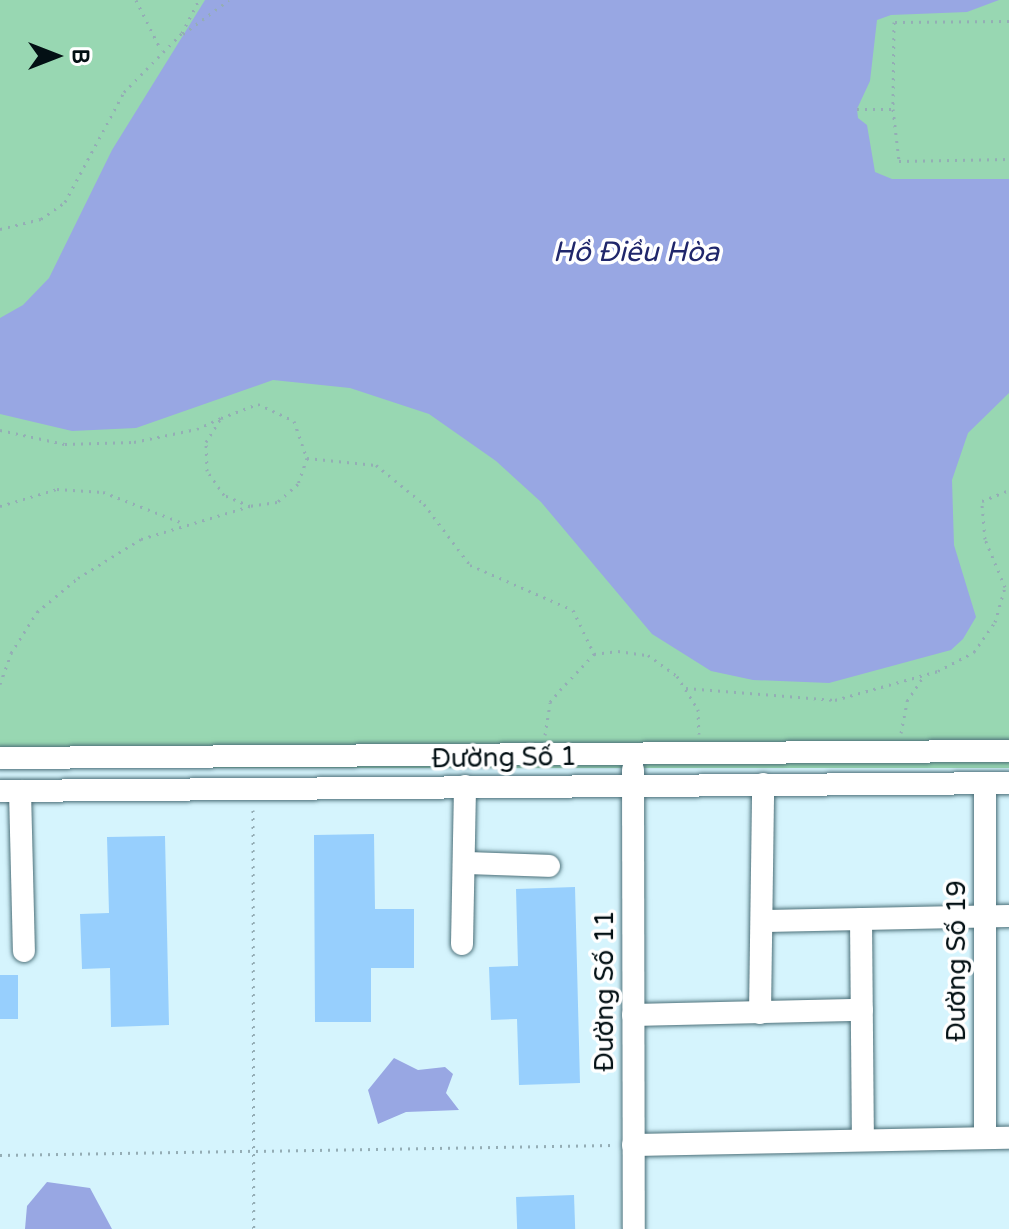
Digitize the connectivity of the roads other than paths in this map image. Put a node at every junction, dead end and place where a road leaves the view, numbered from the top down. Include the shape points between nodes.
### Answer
1 (1009, 751) edge
2 (633, 754) junction
3 (0, 758) edge
4 (633, 783) junction
5 (985, 783) junction
6 (1009, 783) edge
7 (763, 784) junction
8 (465, 786) junction
9 (10, 791) edge
10 (464, 863) junction
11 (549, 866) dead end
12 (985, 916) junction
13 (1009, 916) edge
14 (861, 919) junction
15 (765, 921) junction
16 (462, 944) dead end
17 (24, 951) dead end
18 (862, 1010) junction
19 (760, 1013) junction
20 (633, 1015) junction
21 (985, 1138) junction
22 (1009, 1138) edge
23 (863, 1140) junction
24 (633, 1145) junction
25 (634, 1229) edge

1 - 2 street, Đường Số 1
2 - 3 street, Đường Số 1
2 - 4 street, Đường Số 11
4 - 7 street, Đường Số 1
4 - 8 street, Đường Số 1
4 - 20 street, Đường Số 11
5 - 6 street, Đường Số 1
5 - 7 street, Đường Số 1
5 - 12 street, Đường Số 19
7 - 15 street
8 - 9 street, Đường Số 1
8 - 10 street
9 - 17 street
10 - 11 street
10 - 16 street
12 - 13 street
12 - 14 street
12 - 21 street, Đường Số 19
14 - 15 street
14 - 18 street
15 - 19 street
18 - 19 street
18 - 23 street
19 - 20 street
20 - 24 street, Đường Số 11
21 - 22 street
21 - 23 street
23 - 24 street
24 - 25 street, Đường Số 11

